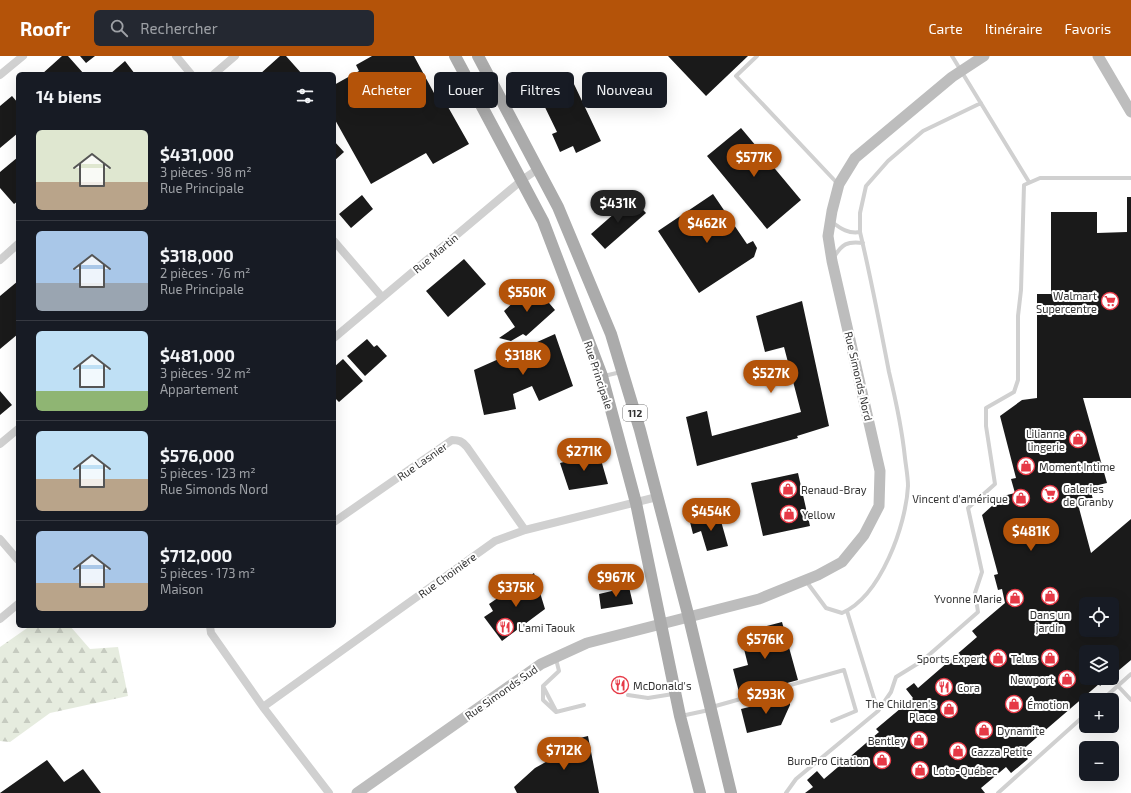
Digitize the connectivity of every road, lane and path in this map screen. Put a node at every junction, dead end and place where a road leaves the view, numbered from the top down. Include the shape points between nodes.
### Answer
1 (23, 56) edge
2 (176, 56) edge
3 (235, 56) edge
4 (455, 56) edge
5 (478, 56) edge
6 (757, 56) edge
7 (952, 56) edge
8 (984, 56) edge
9 (1098, 56) edge
10 (961, 71) junction
11 (189, 72) edge
12 (216, 72) edge
13 (0, 75) edge
14 (981, 104) junction
15 (1131, 112) edge
16 (538, 169) junction
17 (1131, 178) edge
18 (522, 180) junction
19 (1029, 182) junction
20 (838, 184) junction
21 (831, 221) junction
22 (860, 232) junction
23 (336, 243) edge
24 (862, 243) junction
25 (16, 246) edge
26 (0, 260) edge
27 (832, 261) junction
28 (382, 297) junction
29 (336, 336) edge
30 (622, 372) junction
31 (602, 376) junction
32 (16, 431) edge
33 (0, 444) edge
34 (657, 497) junction
35 (636, 503) junction
36 (336, 521) edge
37 (525, 530) junction
38 (0, 539) edge
39 (16, 558) edge
40 (806, 580) junction
41 (16, 606) edge
42 (847, 611) junction
43 (689, 618) junction
44 (0, 619) edge
45 (661, 624) junction
46 (210, 628) edge
47 (555, 657) junction
48 (1131, 674) edge
49 (1118, 686) junction
50 (1110, 693) edge
51 (676, 694) junction
52 (628, 695) dead end
53 (1131, 700) edge
54 (584, 705) dead end
55 (263, 707) junction
56 (711, 709) junction
57 (878, 711) junction
58 (680, 716) junction
59 (1079, 720) edge
60 (832, 721) dead end
61 (360, 792) edge
62 (329, 793) edge
63 (700, 793) edge
64 (731, 793) edge
65 (786, 793) edge
66 (998, 793) edge

1 - 13 street
2 - 11 street
3 - 12 street
4 - 18 main road, Rue Principale / 112
5 - 16 main road, Rue Principale / 112
6 - 20 lane via 736,76
7 - 10 lane
8 - 10 street, Rue Simonds Nord
9 - 15 street
10 - 14 lane
10 - 20 street, Rue Simonds Nord via 855,158
14 - 19 lane
14 - 22 lane via 923,131 888,161 866,186 860,213
16 - 18 street, Rue Martin
16 - 30 main road, Rue Principale / 112 via 558,207 611,334
17 - 19 lane via 1040,178
18 - 28 street, Rue Martin
18 - 31 main road, Rue Principale / 112 via 543,221
19 - 57 lane via 1024,185 1018,380 1014,392 986,408 994,484 968,508 982,572 975,593 978,612 922,661 896,677 891,692
20 - 21 street, Rue Simonds Nord
21 - 22 lane via 853,234
21 - 27 street, Rue Simonds Nord via 828,236
22 - 24 lane
23 - 28 street
24 - 27 lane via 850,242 841,246
24 - 42 lane via 902,431 908,485 895,542 883,569 863,596
25 - 26 street
27 - 40 street, Rue Simonds Nord via 880,471 879,506 864,535 842,562
28 - 29 street, Rue Martin
30 - 31 lane
30 - 34 main road, Rue Principale / 112
31 - 35 main road, Rue Principale / 112
32 - 33 street
34 - 35 street, Rue Choinière
34 - 43 main road, Rue Principale / 112
35 - 37 street, Rue Choinière
35 - 45 main road, Rue Principale / 112
36 - 37 street, Rue Lasnier via 452,440 460,440
37 - 55 street, Rue Choinière via 495,541
38 - 39 street
40 - 42 lane via 826,608 842,613
40 - 43 street, Rue Simonds Nord via 759,599
41 - 44 street
42 - 57 lane
43 - 45 street, Rue Simonds Nord
43 - 56 main road, Rue Principale / 112
45 - 47 street, Rue Simonds Sud via 587,643
45 - 51 main road, Rue Principale / 112
46 - 55 street
47 - 54 lane via 559,671 543,686 543,700 556,712
47 - 61 street, Rue Simonds Sud via 541,664
48 - 49 lane
49 - 50 lane
49 - 53 lane
51 - 52 lane via 648,698
51 - 58 main road, Rue Principale / 112
55 - 62 street
56 - 58 lane
56 - 60 lane via 844,670 856,711
56 - 64 main road, Rue Principale / 112
57 - 65 lane via 796,779
58 - 63 main road, Rue Principale / 112
59 - 66 lane

